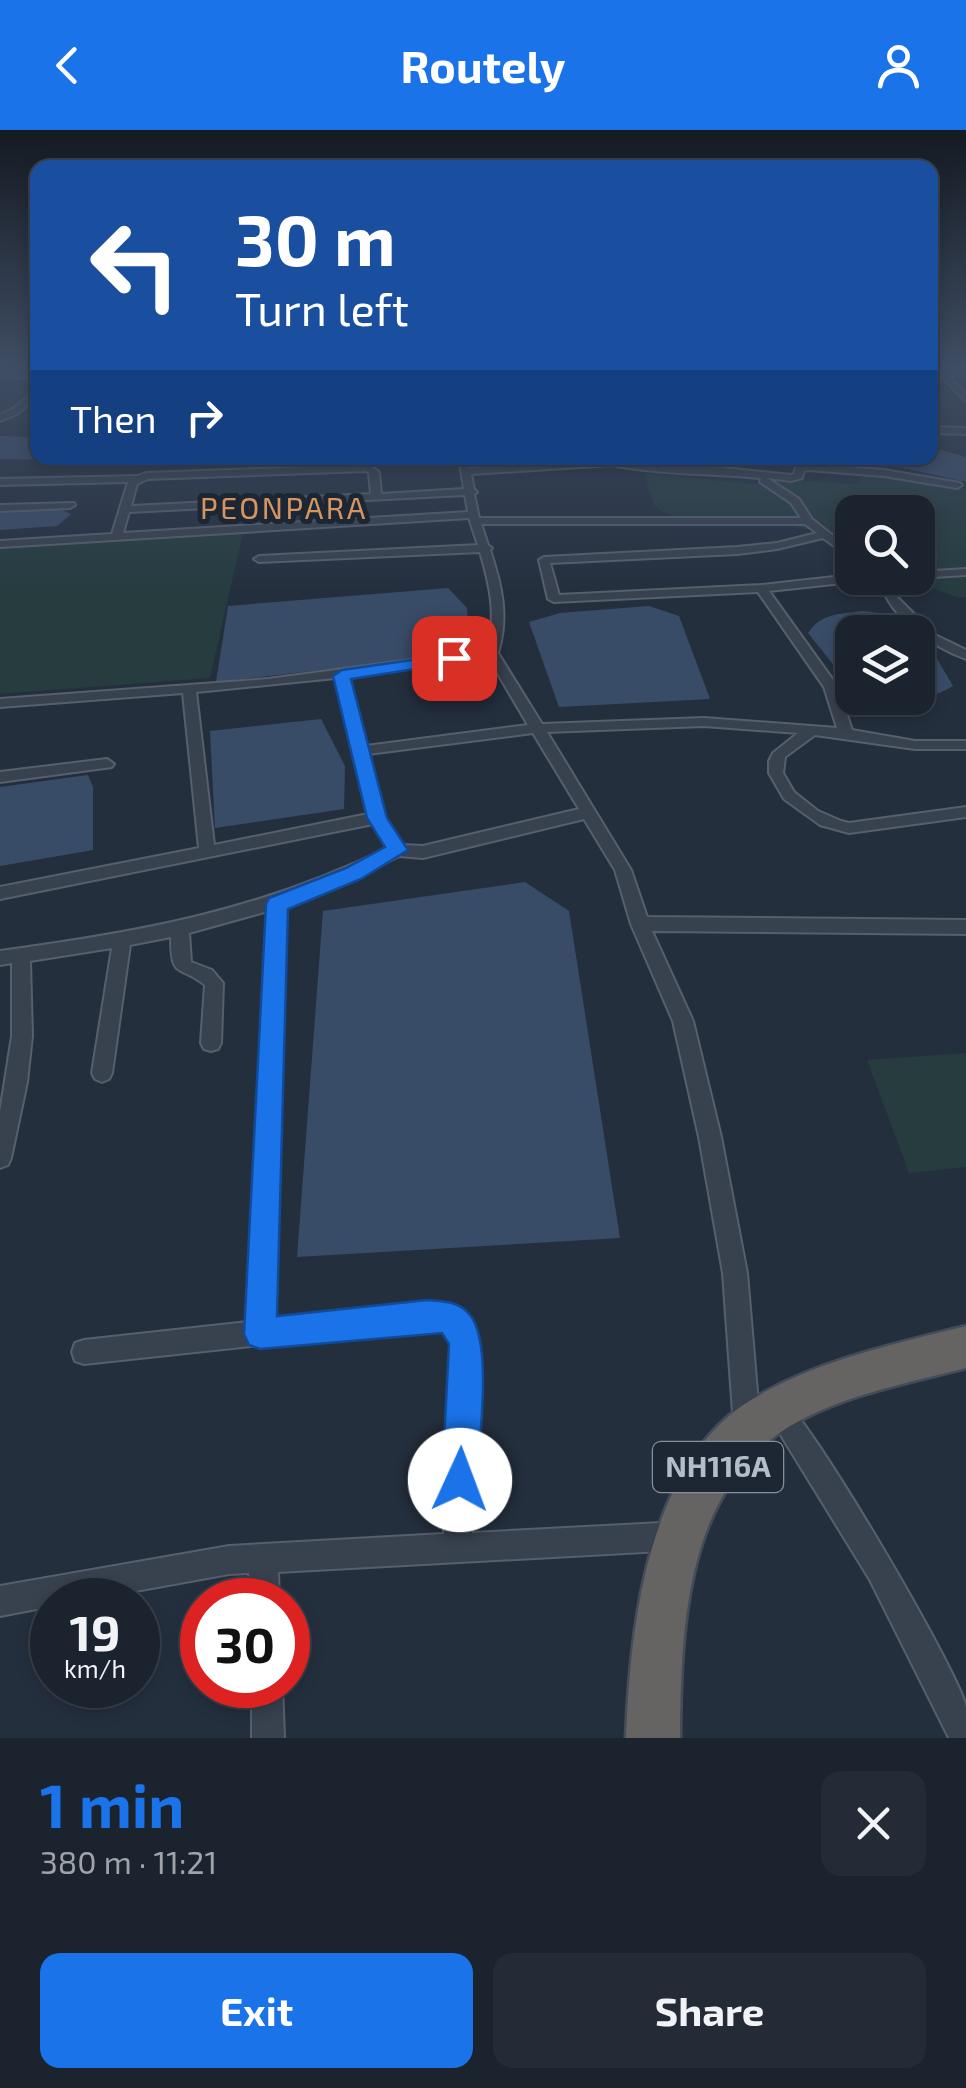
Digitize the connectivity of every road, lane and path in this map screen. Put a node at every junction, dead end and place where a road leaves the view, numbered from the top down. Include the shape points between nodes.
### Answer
1 (465, 465) edge
2 (632, 465) edge
3 (810, 465) edge
4 (826, 465) edge
5 (852, 465) edge
6 (746, 468) edge
7 (850, 471) junction
8 (138, 479) junction
9 (0, 482) edge
10 (957, 485) dead end
11 (472, 492) junction
12 (376, 497) junction
13 (70, 505) dead end
14 (0, 508) edge
15 (125, 509) junction
16 (474, 518) junction
17 (808, 520) junction
18 (826, 533) junction
19 (117, 535) junction
20 (835, 541) edge
21 (0, 544) edge
22 (487, 548) junction
23 (258, 559) dead end
24 (966, 572) edge
25 (935, 573) edge
26 (835, 581) edge
27 (761, 588) junction
28 (891, 595) edge
29 (492, 653) junction
30 (966, 655) edge
31 (342, 676) junction
32 (190, 690) junction
33 (0, 703) edge
34 (536, 728) junction
35 (814, 730) junction
36 (846, 733) junction
37 (966, 745) edge
38 (358, 751) junction
39 (108, 764) dead end
40 (0, 778) edge
41 (590, 812) junction
42 (966, 812) edge
43 (377, 818) junction
44 (206, 850) junction
45 (398, 850) junction
46 (0, 893) edge
47 (277, 904) junction
48 (640, 924) junction
49 (966, 927) edge
50 (180, 929) junction
51 (122, 940) junction
52 (11, 957) edge
53 (211, 1043) dead end
54 (102, 1073) dead end
55 (0, 1158) edge
56 (260, 1334) junction
57 (966, 1347) edge
58 (84, 1352) dead end
59 (764, 1420) junction
60 (680, 1536) junction
61 (457, 1548) junction
62 (263, 1558) junction
63 (263, 1578) edge
64 (0, 1601) edge
65 (267, 1708) edge
66 (268, 1738) edge
67 (653, 1738) edge
68 (965, 1738) edge

1 - 11 street
2 - 6 street
3 - 6 street via 798,468 796,478
4 - 7 street
5 - 7 street
6 - 17 street via 795,501
7 - 10 street
8 - 9 street
8 - 12 street via 368,468
8 - 15 street
11 - 12 street
11 - 16 street
12 - 15 street
13 - 14 street
15 - 19 street
16 - 17 street
16 - 19 street
16 - 22 street
17 - 18 street
18 - 20 street
18 - 27 street via 761,548 544,560 554,599
19 - 21 street
22 - 23 street
22 - 29 street via 499,605
24 - 25 street
26 - 27 street
27 - 36 street via 832,687
28 - 30 street via 931,638
29 - 31 street
29 - 34 street
31 - 32 street
31 - 38 street
32 - 33 street
32 - 44 street
34 - 35 street via 704,722
34 - 38 street
34 - 41 street
35 - 36 street
35 - 42 street via 776,762 788,794 814,818 848,828
36 - 37 street
38 - 43 street
39 - 40 street
41 - 45 street via 423,852
41 - 48 street via 622,870
43 - 44 street
43 - 45 street
44 - 46 street
45 - 47 street
47 - 50 street
47 - 56 street
48 - 49 street
48 - 59 street via 682,1022
50 - 51 street
50 - 53 street via 184,967 214,983
51 - 52 street
51 - 54 street
52 - 55 street via 19,1067
56 - 58 street
56 - 61 street via 427,1316 450,1318 461,1328 466,1344
57 - 59 highway, NH116A via 868,1374
59 - 60 highway, NH116A via 708,1479
59 - 68 street via 840,1500
60 - 61 street
60 - 67 highway, NH116A via 661,1611
61 - 62 street
62 - 63 street
62 - 64 street
65 - 66 street

